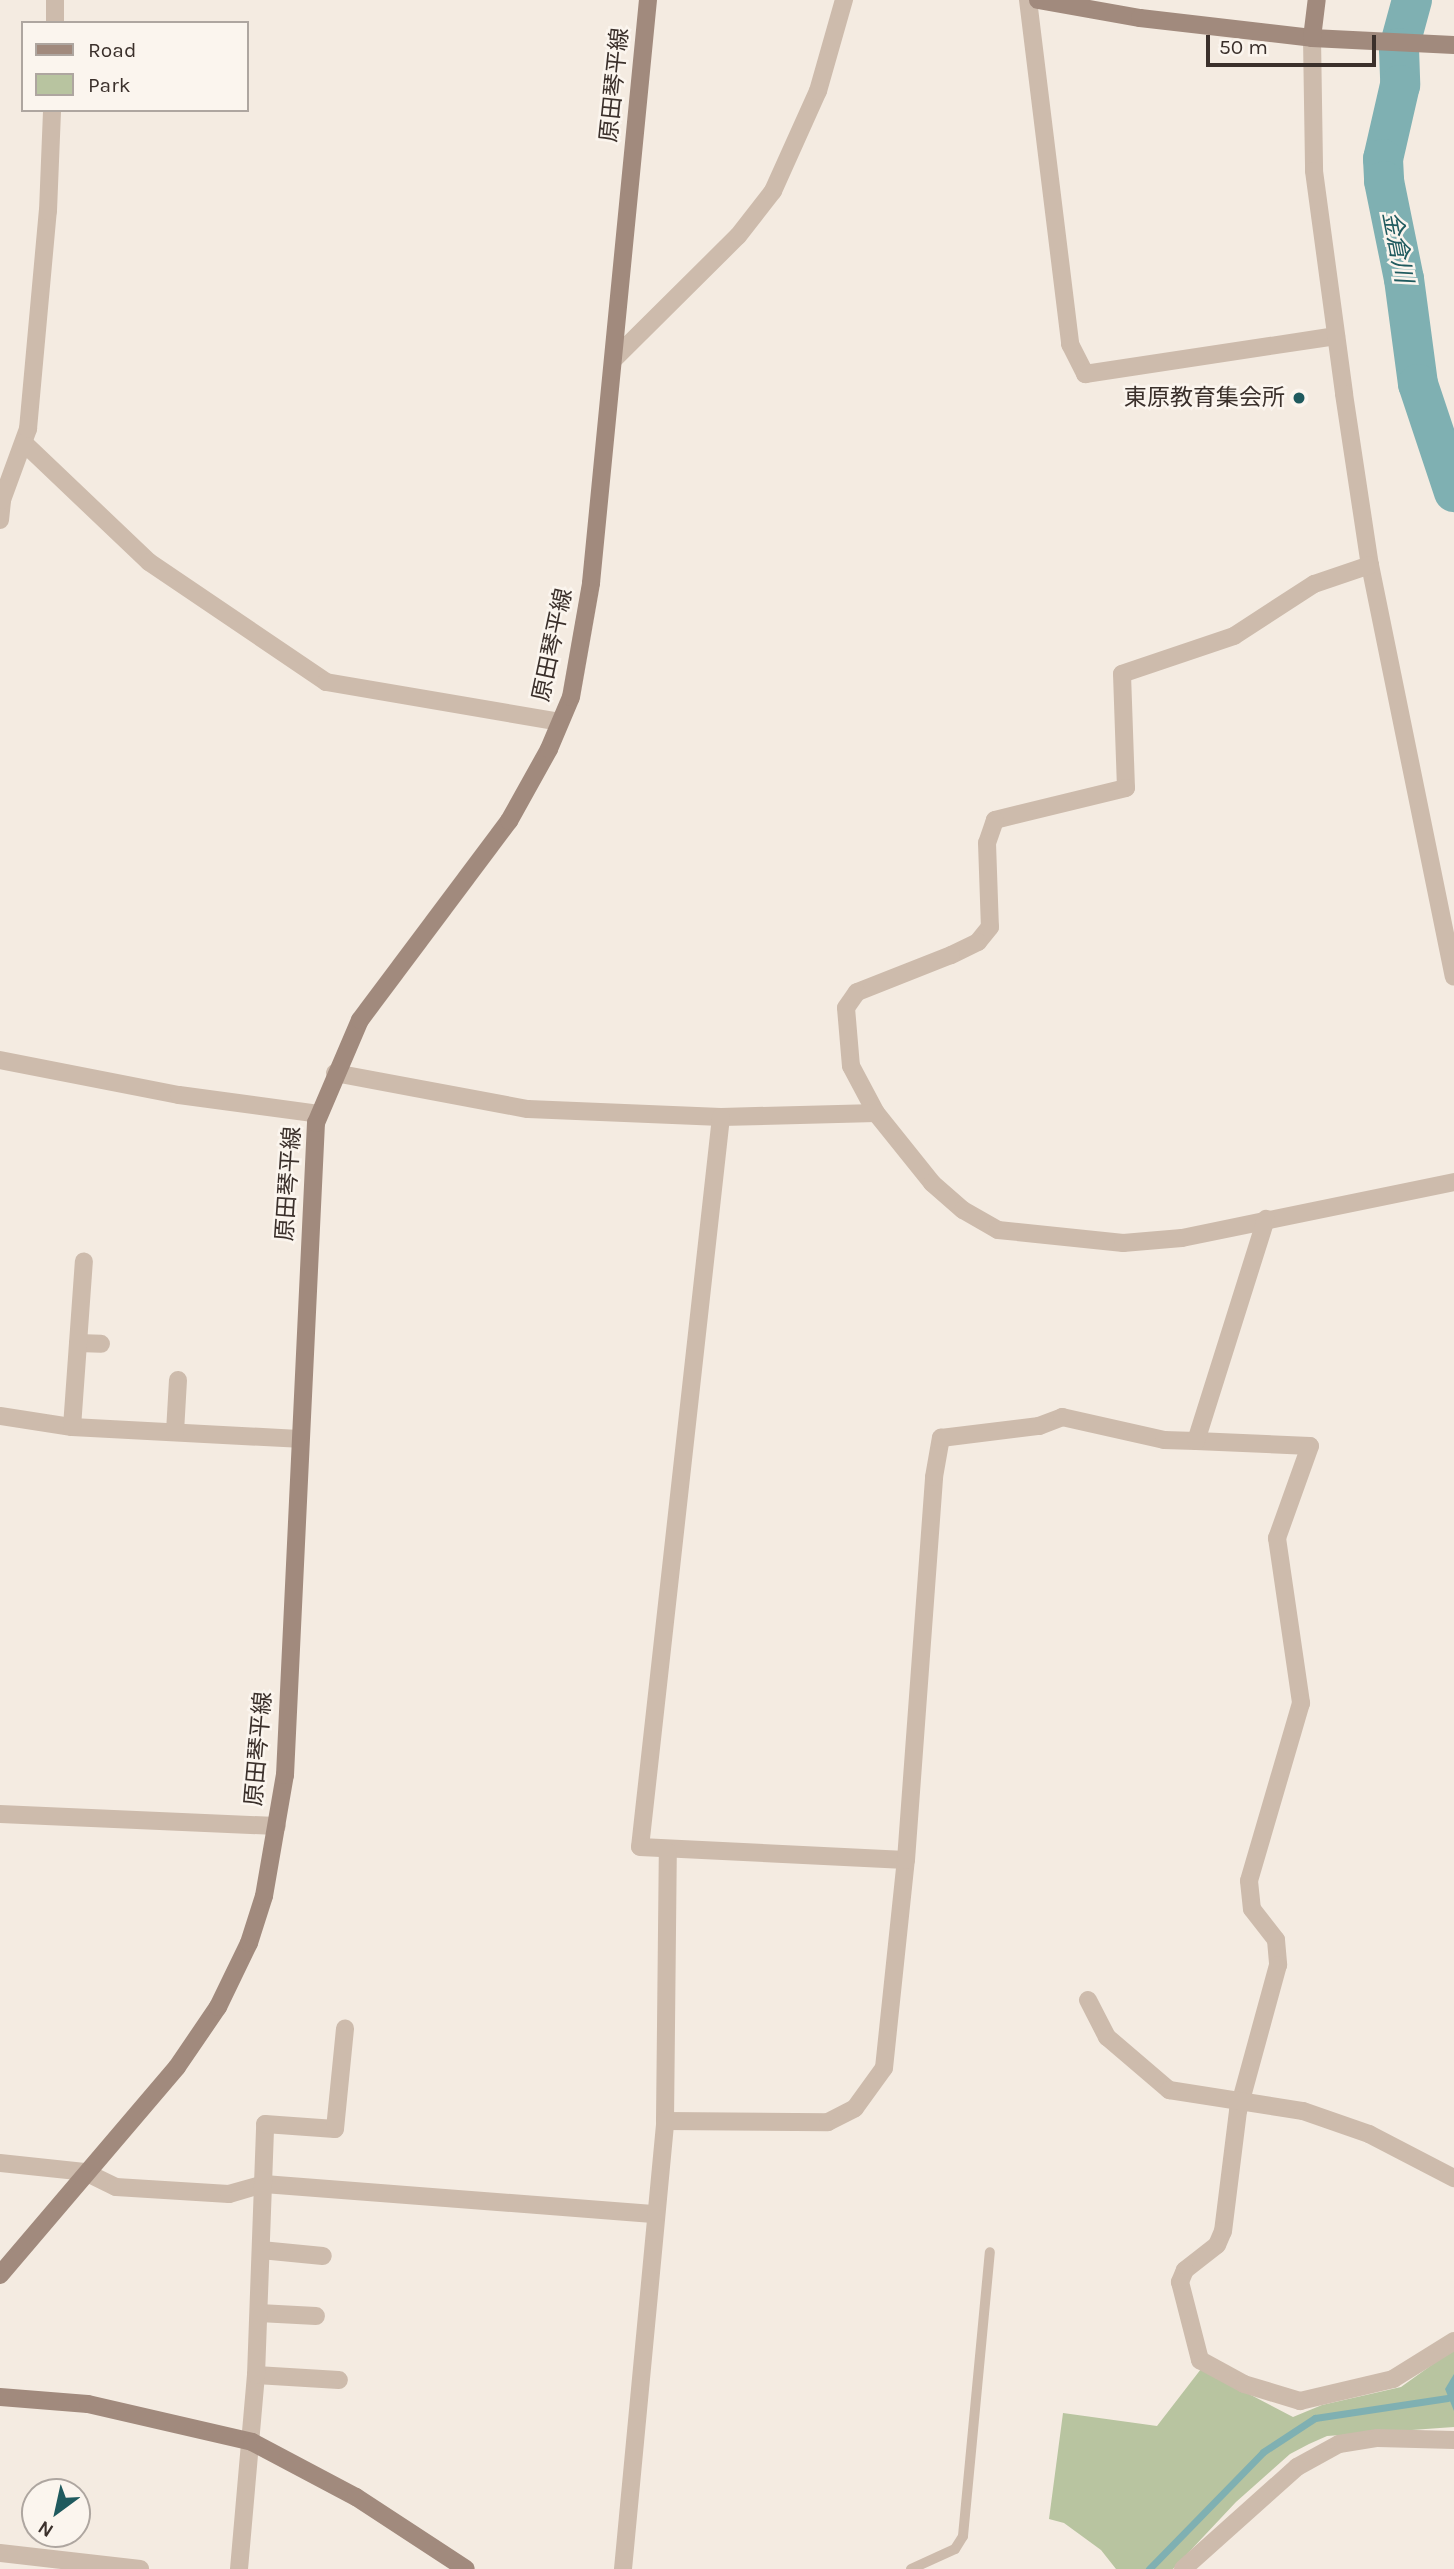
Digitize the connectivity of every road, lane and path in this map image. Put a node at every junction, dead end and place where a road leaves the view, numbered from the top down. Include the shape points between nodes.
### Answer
1 (55, 0) edge
2 (648, 0) edge
3 (844, 0) edge
4 (1028, 0) edge
5 (1038, 0) edge
6 (1317, 0) edge
7 (55, 21) edge
8 (1312, 38) junction
9 (1454, 45) edge
10 (52, 112) edge
11 (1336, 336) junction
12 (613, 360) junction
13 (24, 443) junction
14 (0, 520) edge
15 (1370, 565) junction
16 (560, 722) junction
17 (1454, 977) edge
18 (0, 1060) edge
19 (335, 1073) junction
20 (876, 1113) junction
21 (319, 1114) junction
22 (721, 1117) junction
23 (1454, 1182) edge
24 (1266, 1219) junction
25 (84, 1261) dead end
26 (78, 1343) junction
27 (101, 1344) dead end
28 (178, 1380) dead end
29 (0, 1416) edge
30 (72, 1427) junction
31 (176, 1432) junction
32 (299, 1438) junction
33 (1196, 1441) junction
34 (0, 1814) edge
35 (277, 1826) junction
36 (668, 1852) junction
37 (906, 1860) junction
38 (1088, 2000) dead end
39 (345, 2028) dead end
40 (1242, 2101) junction
41 (665, 2121) junction
42 (0, 2163) edge
43 (85, 2172) junction
44 (1454, 2178) edge
45 (264, 2183) junction
46 (653, 2214) junction
47 (261, 2250) junction
48 (990, 2252) dead end
49 (323, 2256) dead end
50 (0, 2275) edge
51 (259, 2313) junction
52 (316, 2316) dead end
53 (1454, 2341) edge
54 (256, 2375) junction
55 (340, 2380) dead end
56 (0, 2396) edge
57 (1454, 2440) edge
58 (252, 2442) junction
59 (0, 2553) edge
60 (140, 2569) edge
61 (239, 2569) edge
62 (466, 2569) edge
63 (623, 2569) edge
64 (911, 2569) edge
65 (1183, 2569) edge

1 - 7 street
2 - 12 main road, 原田琴平線
3 - 12 street via 818,91 773,191 738,236
4 - 11 street via 1070,344 1085,374
5 - 8 main road via 1140,18
6 - 8 main road
8 - 9 main road
8 - 11 street via 1314,171
10 - 13 street via 48,211
11 - 15 street
12 - 16 main road, 原田琴平線 via 591,583 570,697
13 - 14 street via 2,500
13 - 16 street via 149,562 326,682
15 - 17 street
15 - 20 street via 1314,584 1234,636 1122,674 1126,788 995,820 987,843 990,927 978,942 857,992 846,1008 851,1066
16 - 19 main road, 原田琴平線 via 509,821 360,1020
18 - 21 street via 179,1094
19 - 21 main road, 原田琴平線
19 - 22 street via 528,1109
20 - 22 street
20 - 24 street via 933,1182 963,1210 998,1230 1123,1243 1182,1238
21 - 32 main road, 原田琴平線
22 - 36 street via 640,1847
23 - 24 street via 1375,1202
24 - 33 street
25 - 26 street
26 - 27 street
26 - 30 street
28 - 31 street
29 - 30 street
30 - 31 street
31 - 32 street
32 - 35 main road, 原田琴平線 via 285,1774
33 - 37 street via 1164,1440 1062,1417 1039,1426 942,1438 934,1477
33 - 40 street via 1310,1446 1277,1538 1301,1703 1249,1881 1252,1909 1279,1951
34 - 35 street
35 - 43 main road, 原田琴平線 via 264,1896 249,1943 218,2007 177,2067
36 - 37 street
36 - 41 street
37 - 41 street via 890,2040 884,2068 855,2108 828,2122
38 - 40 street via 1107,2037 1169,2090
39 - 45 street via 335,2129 265,2124
40 - 44 street via 1337,2122
40 - 53 street via 1223,2231 1217,2245 1185,2270 1180,2282 1200,2360 1244,2384 1300,2401 1393,2379
41 - 46 street
42 - 43 street
43 - 45 street via 116,2187 229,2194
43 - 50 main road, 原田琴平線
45 - 46 street
45 - 47 street
46 - 63 street
47 - 49 street
47 - 51 street
48 - 64 lane via 962,2536 955,2549
51 - 52 street
51 - 54 street
54 - 55 street
54 - 58 street
56 - 58 main road via 88,2404
57 - 65 street via 1378,2438 1339,2444 1297,2467
58 - 61 street
58 - 62 main road via 356,2497
59 - 60 street

